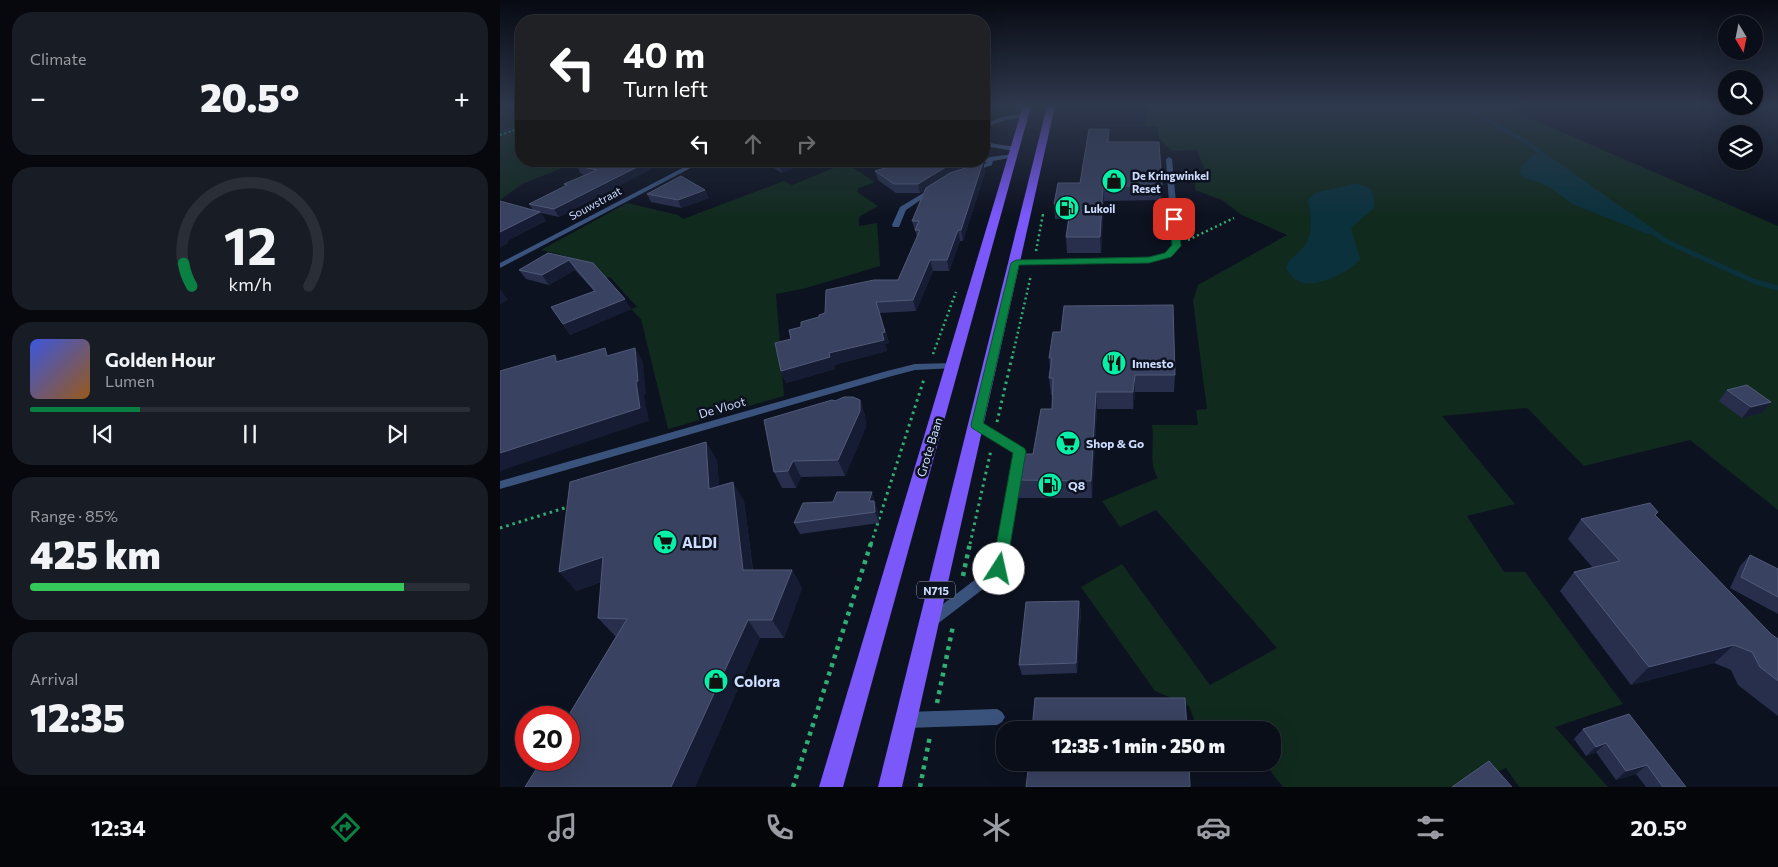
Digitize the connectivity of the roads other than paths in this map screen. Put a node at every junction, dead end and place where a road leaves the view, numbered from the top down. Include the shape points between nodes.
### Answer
1 (1017, 143) edge
2 (1043, 143) edge
3 (990, 146) edge
4 (1014, 152) junction
5 (990, 159) joint
6 (1169, 159) dead end
7 (990, 164) edge
8 (690, 167) edge
9 (982, 167) edge
10 (963, 174) edge
11 (937, 187) edge
12 (896, 225) dead end
13 (1016, 263) junction
14 (500, 266) edge
15 (953, 366) junction
16 (976, 425) junction
17 (500, 485) edge
18 (928, 623) junction
19 (997, 717) dead end
20 (906, 720) junction
21 (831, 787) edge
22 (890, 787) edge

1 - 4 main road, Grote Baan
2 - 13 main road, N715
3 - 4 street
4 - 5 street
4 - 15 main road, Grote Baan
5 - 7 street
6 - 13 street via 1176,246 1168,255 1149,260
8 - 14 street, Souwstraat
9 - 10 street
11 - 12 street via 903,209
13 - 16 main road, N715
15 - 17 street, De Vloot via 929,366 881,375
15 - 21 main road, Grote Baan
16 - 18 main road, N715
16 - 18 street via 1020,451 999,569
18 - 20 main road, N715
19 - 20 street
20 - 22 main road, N715

